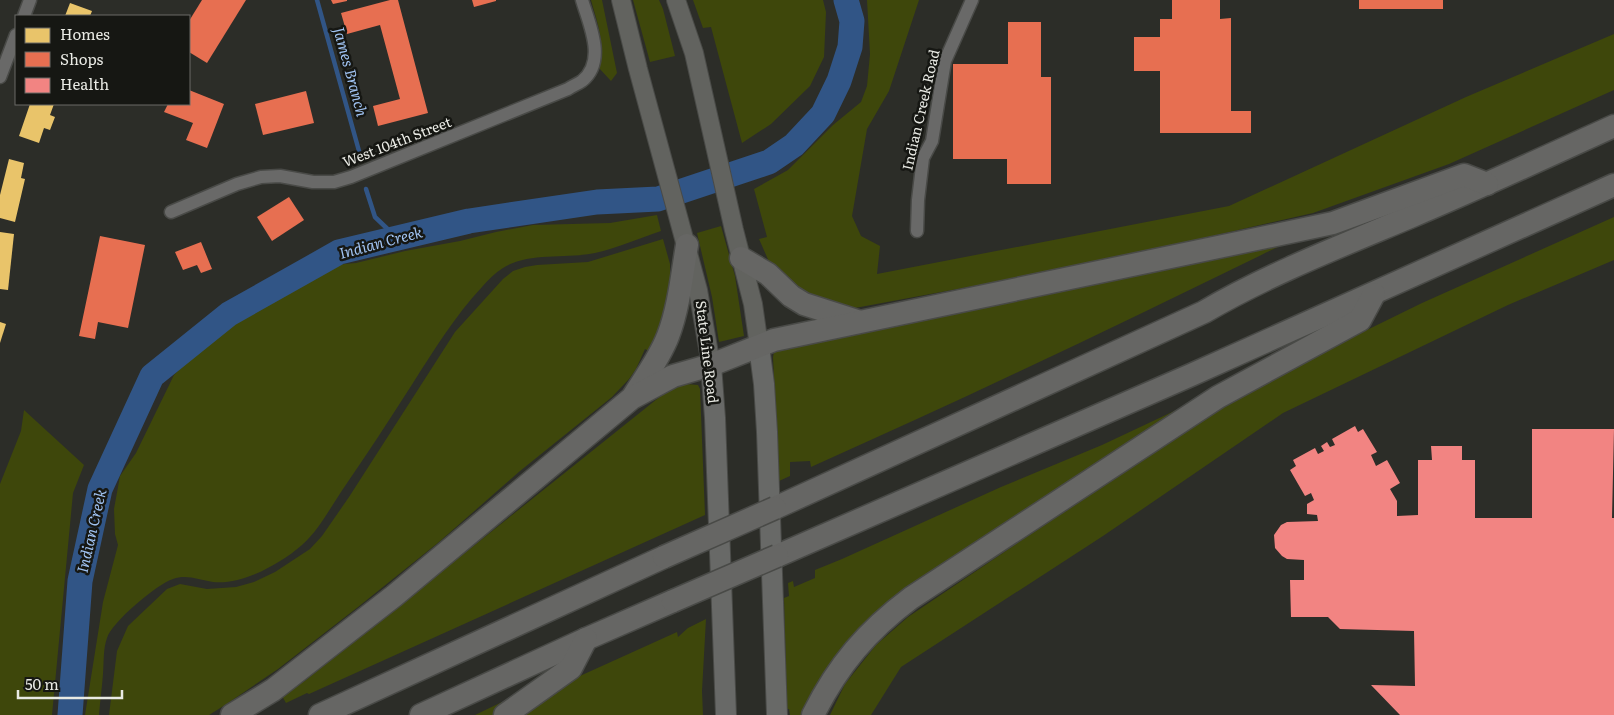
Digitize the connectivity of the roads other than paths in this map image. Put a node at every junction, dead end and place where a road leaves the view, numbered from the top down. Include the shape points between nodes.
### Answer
1 (30, 0) edge
2 (582, 0) edge
3 (621, 0) edge
4 (676, 0) edge
5 (972, 0) edge
6 (24, 15) edge
7 (15, 38) edge
8 (0, 76) edge
9 (1614, 126) edge
10 (1487, 184) junction
11 (1614, 185) edge
12 (171, 212) dead end
13 (917, 231) dead end
14 (687, 245) junction
15 (741, 258) junction
16 (1374, 294) junction
17 (860, 322) junction
18 (760, 346) junction
19 (711, 366) junction
20 (632, 398) junction
21 (586, 639) junction
22 (232, 715) edge
23 (320, 715) edge
24 (420, 715) edge
25 (505, 715) edge
26 (726, 715) edge
27 (777, 715) edge
28 (814, 715) edge

1 - 6 street
2 - 12 street, West 104th Street via 592,31 593,64 583,80 568,89 351,177 334,182 261,177
3 - 14 main road, State Line Road
4 - 15 main road via 694,53
5 - 13 street, Indian Creek Road via 945,61 932,141 923,158
7 - 8 street
9 - 10 highway
10 - 17 highway via 1464,175 1333,223
10 - 23 highway, bridge via 1368,234
11 - 16 highway
14 - 19 main road, State Line Road via 704,316
14 - 20 highway via 669,335
15 - 17 highway via 768,274 804,304
15 - 18 main road
16 - 21 highway, bridge
16 - 28 highway via 1360,320 1218,397 886,617 868,634 834,678
17 - 18 highway
18 - 19 highway
18 - 27 main road via 767,432
19 - 20 highway via 673,376
19 - 26 main road, State Line Road
20 - 22 highway via 394,596 273,690
21 - 24 highway
21 - 25 highway via 572,668

